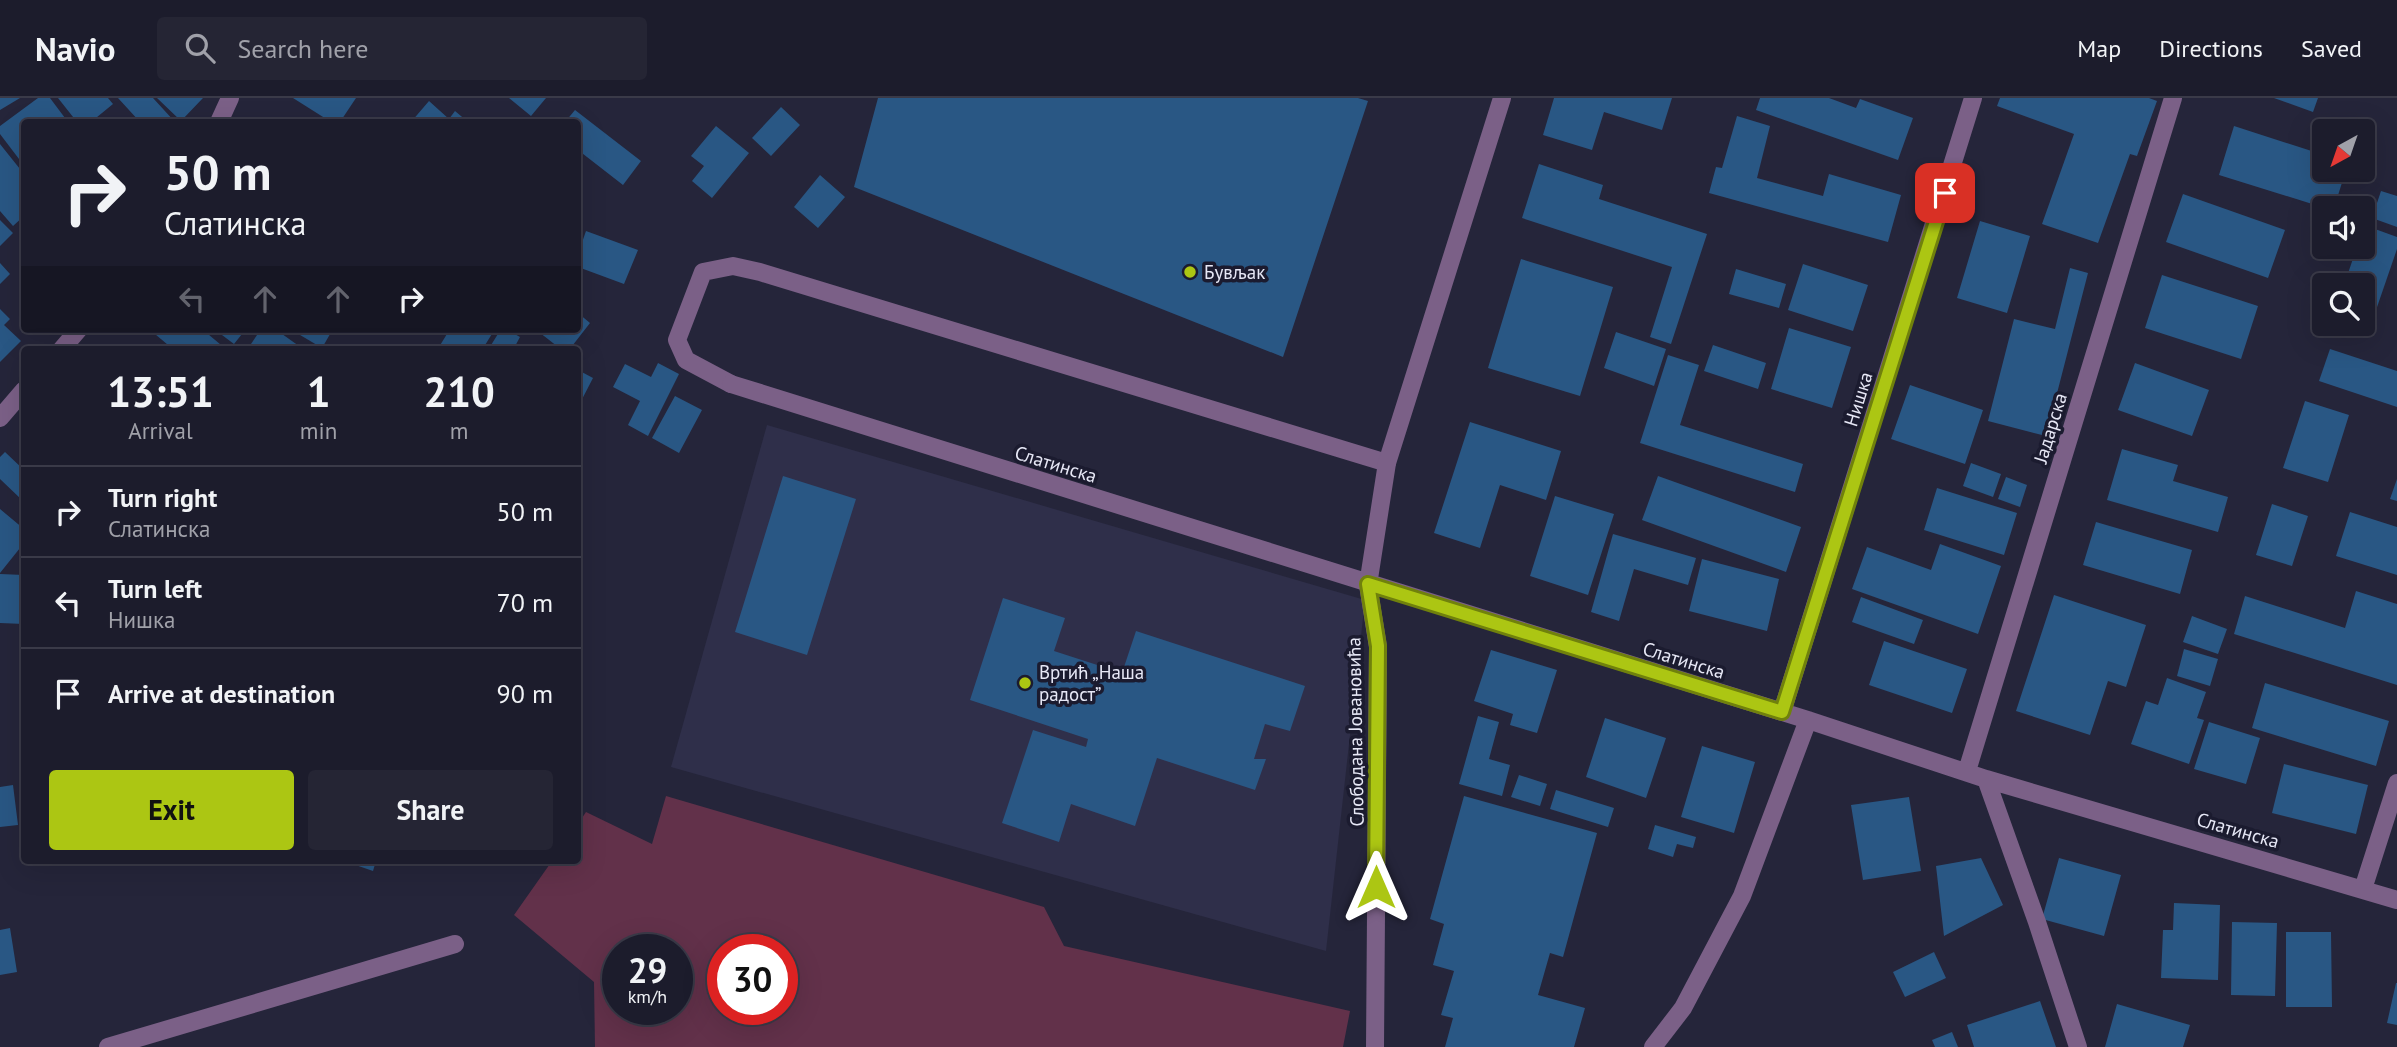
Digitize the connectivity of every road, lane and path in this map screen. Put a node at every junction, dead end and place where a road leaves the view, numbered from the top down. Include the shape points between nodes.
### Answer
1 (230, 98) edge
2 (1502, 98) edge
3 (1973, 98) edge
4 (2173, 98) edge
5 (220, 119) edge
6 (21, 394) edge
7 (0, 418) edge
8 (1387, 463) junction
9 (1368, 584) junction
10 (1782, 712) junction
11 (1808, 720) junction
12 (1967, 771) junction
13 (1986, 779) junction
14 (2397, 783) edge
15 (2363, 889) junction
16 (2397, 900) edge
17 (455, 944) dead end
18 (108, 1047) edge
19 (1375, 1047) edge
20 (1653, 1047) edge
21 (2078, 1047) edge

1 - 5 street
2 - 8 street
3 - 10 street, Нишка
4 - 12 street, Јадарска
6 - 7 street
8 - 9 street
8 - 9 street, Слатинска via 733,266 703,272 677,340 686,360 731,384
9 - 10 street, Слатинска
9 - 19 street, Слободана Јовановића via 1378,646
10 - 11 street, Слатинска
11 - 12 street, Слатинска
11 - 20 street via 1742,896 1683,1007
12 - 13 street, Слатинска
13 - 15 street, Слатинска
13 - 21 street
14 - 15 street
15 - 16 street, Слатинска
17 - 18 street

